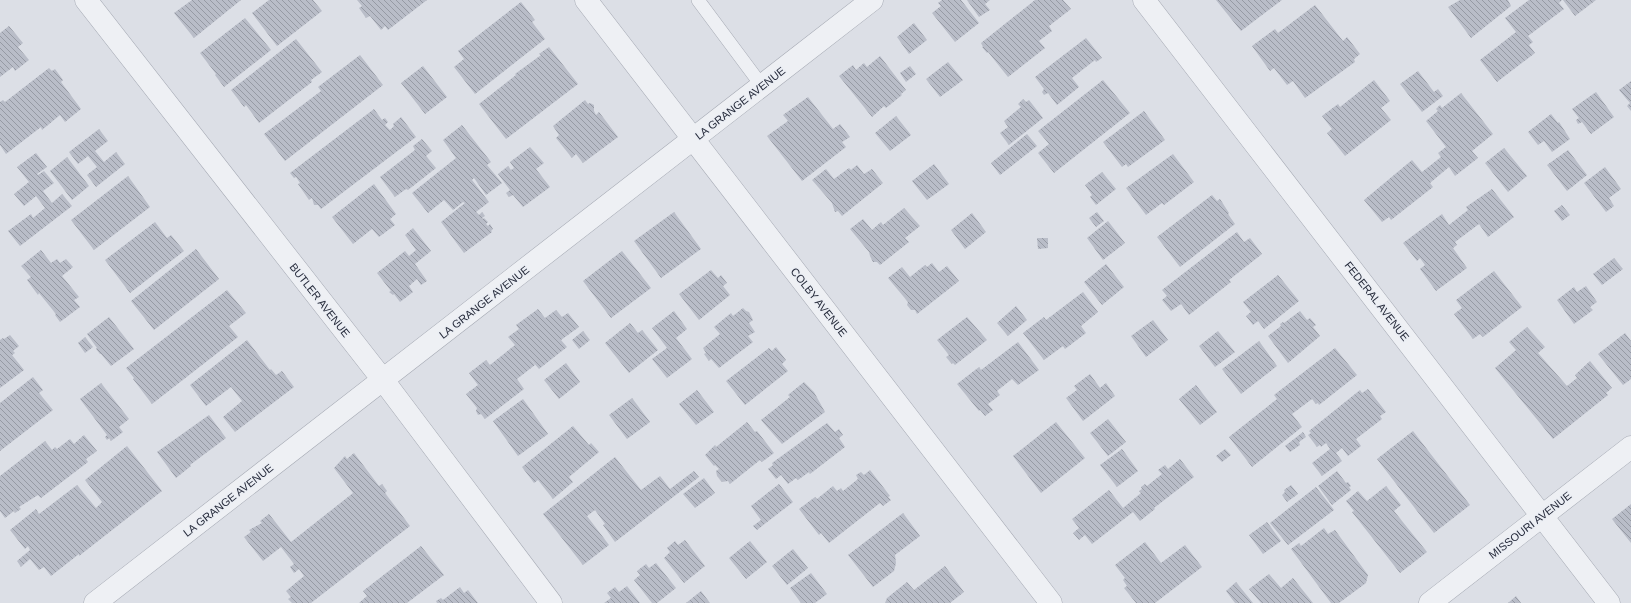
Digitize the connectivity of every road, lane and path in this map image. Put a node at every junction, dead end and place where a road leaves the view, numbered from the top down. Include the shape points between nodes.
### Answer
1 (86, 0) edge
2 (586, 0) edge
3 (698, 0) edge
4 (872, 0) edge
5 (1144, 0) edge
6 (762, 86) junction
7 (693, 139) junction
8 (383, 380) junction
9 (1631, 447) edge
10 (1542, 516) junction
11 (95, 603) edge
12 (551, 603) edge
13 (1051, 603) edge
14 (1430, 603) edge
15 (1609, 603) edge

1 - 8 street, BUTLER AVENUE
2 - 7 street, COLBY AVENUE
3 - 6 lane
4 - 6 street, LA GRANGE AVENUE
5 - 10 street, FEDERAL AVENUE
6 - 7 street, LA GRANGE AVENUE
7 - 8 street, LA GRANGE AVENUE
7 - 13 street, COLBY AVENUE
8 - 11 street, LA GRANGE AVENUE
8 - 12 street, BUTLER AVENUE
9 - 10 street, MISSOURI AVENUE
10 - 14 street, MISSOURI AVENUE
10 - 15 street, FEDERAL AVENUE

